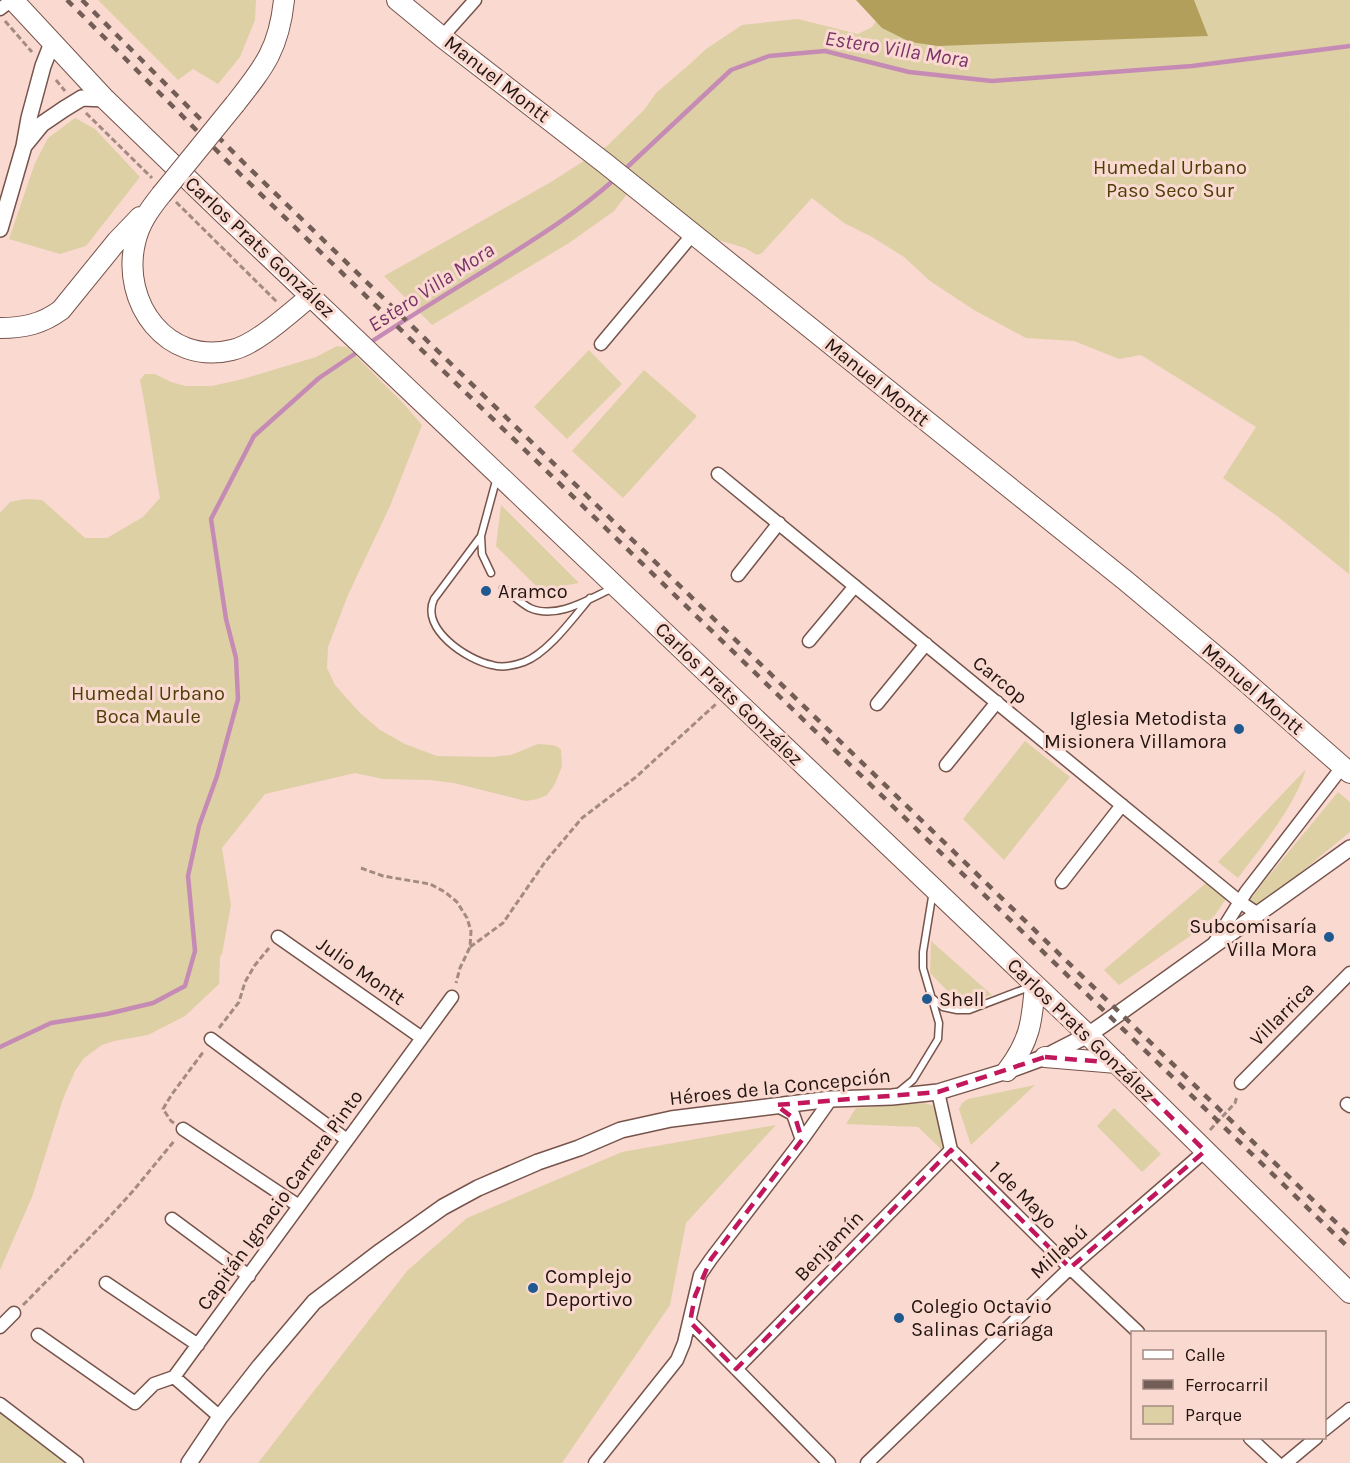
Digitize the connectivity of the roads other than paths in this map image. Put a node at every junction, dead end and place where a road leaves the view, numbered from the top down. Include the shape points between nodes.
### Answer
1 (13, 0) edge
2 (284, 0) edge
3 (397, 0) edge
4 (475, 0) edge
5 (0, 9) edge
6 (442, 37) junction
7 (52, 43) junction
8 (105, 99) junction
9 (24, 146) junction
10 (161, 196) junction
11 (0, 229) edge
12 (693, 234) junction
13 (311, 296) junction
14 (0, 328) edge
15 (601, 344) dead end
16 (498, 474) junction
17 (718, 474) dead end
18 (779, 524) junction
19 (481, 536) junction
20 (491, 573) dead end
21 (738, 575) dead end
22 (616, 586) junction
23 (855, 586) junction
24 (503, 588) dead end
25 (590, 598) junction
26 (810, 641) dead end
27 (926, 644) junction
28 (997, 702) junction
29 (877, 704) dead end
30 (946, 765) dead end
31 (1346, 770) edge
32 (1122, 805) junction
33 (1350, 848) edge
34 (1062, 882) dead end
35 (933, 888) junction
36 (1240, 902) junction
37 (1258, 914) junction
38 (278, 937) road end
39 (1211, 946) junction
40 (1350, 973) edge
41 (1035, 985) junction
42 (930, 996) junction
43 (452, 997) road end
44 (1088, 1035) junction
45 (422, 1038) junction
46 (211, 1039) road end
47 (1045, 1057) junction
48 (1117, 1063) junction
49 (1007, 1071) junction
50 (1241, 1083) road end
51 (938, 1092) junction
52 (892, 1097) junction
53 (831, 1099) junction
54 (776, 1105) junction
55 (183, 1129) road end
56 (347, 1140) junction
57 (802, 1140) junction
58 (951, 1150) junction
59 (1205, 1151) junction
60 (299, 1206) junction
61 (172, 1219) dead end
62 (1070, 1268) junction
63 (249, 1276) junction
64 (106, 1283) dead end
65 (1350, 1293) edge
66 (14, 1313) road end
67 (690, 1322) junction
68 (0, 1327) edge
69 (1137, 1331) edge
70 (38, 1335) dead end
71 (198, 1345) junction
72 (736, 1369) junction
73 (174, 1377) junction
74 (0, 1404) edge
75 (1350, 1409) edge
76 (220, 1417) junction
77 (1326, 1428) edge
78 (1252, 1439) edge
79 (1314, 1439) edge
80 (77, 1463) edge
81 (189, 1463) edge
82 (595, 1463) edge
83 (828, 1463) edge
84 (867, 1463) edge
85 (1277, 1463) edge
86 (1286, 1463) edge

1 - 5 street
1 - 7 main road, Carlos Prats González
2 - 10 main road, bridge via 279,32 260,72
3 - 6 main road, Manuel Montt
4 - 6 street
6 - 12 main road, Manuel Montt
7 - 8 main road, Carlos Prats González
7 - 9 street
8 - 9 street via 76,102 42,124
8 - 13 main road, Carlos Prats González
9 - 11 street
10 - 13 main road via 139,229 132,273 140,304 153,325 172,341 208,352 234,350 251,343
10 - 14 main road via 61,310 30,326
12 - 15 street
12 - 31 main road, Manuel Montt via 1126,581
13 - 16 main road, Carlos Prats González
16 - 19 lane
16 - 22 main road, Carlos Prats González
17 - 18 street, Carcop
18 - 21 street
18 - 23 street, Carcop
19 - 20 lane via 482,554
19 - 25 lane via 434,599 431,609 433,622 445,637 473,658 505,667 538,655
22 - 25 lane
22 - 35 main road, Carlos Prats González
23 - 26 street
23 - 27 street, Carcop
24 - 25 lane via 523,604 548,612
27 - 28 street, Carcop
27 - 29 street
28 - 30 street
28 - 32 street, Carcop
31 - 36 street, Héroes de la Concepción
32 - 34 street
32 - 36 street, Carcop
33 - 37 street, Héroes de la Concepción
35 - 41 main road, Carlos Prats González
35 - 42 lane via 923,952
36 - 37 street, Carcop
36 - 39 street, Héroes de la Concepción
37 - 39 street, Héroes de la Concepción
38 - 45 street, Julio Montt
39 - 44 street, Héroes de la Concepción
40 - 50 street, Villarrica
41 - 42 lane via 969,1010 943,1007
41 - 44 main road, Carlos Prats González
41 - 49 main road via 1027,1039
42 - 52 lane via 939,1023 938,1039 913,1080
43 - 45 street, Capitán Ignacio Carrera Pinto
44 - 47 street, Héroes de la Concepción
44 - 48 main road, Carlos Prats González
45 - 56 street, Capitán Ignacio Carrera Pinto
46 - 56 street
47 - 48 main road
47 - 49 street, Héroes de la Concepción
48 - 59 main road, Carlos Prats González
49 - 51 street, Héroes de la Concepción
51 - 52 street, Héroes de la Concepción
51 - 58 street
52 - 53 street, Héroes de la Concepción
53 - 54 street, Héroes de la Concepción
53 - 57 street
54 - 57 street via 793,1114
54 - 76 street, Héroes de la Concepción via 670,1119 621,1130 538,1162 443,1207 314,1302
55 - 60 street
56 - 60 street, Capitán Ignacio Carrera Pinto
57 - 67 street via 700,1275
58 - 62 street, 1 de Mayo
58 - 72 street, Benjamín
59 - 62 street, Millabú
59 - 65 main road, Carlos Prats González
60 - 63 street, Capitán Ignacio Carrera Pinto
61 - 63 street
62 - 69 street, 1 de Mayo
62 - 84 street, Millabú
63 - 71 street, Capitán Ignacio Carrera Pinto
64 - 71 street
66 - 68 street
67 - 72 street
67 - 82 street via 677,1360
70 - 73 street via 135,1403 154,1383
71 - 73 street, Capitán Ignacio Carrera Pinto
72 - 83 street
73 - 76 street
74 - 80 street
75 - 77 street
76 - 81 street, Héroes de la Concepción
78 - 85 street
79 - 86 street

